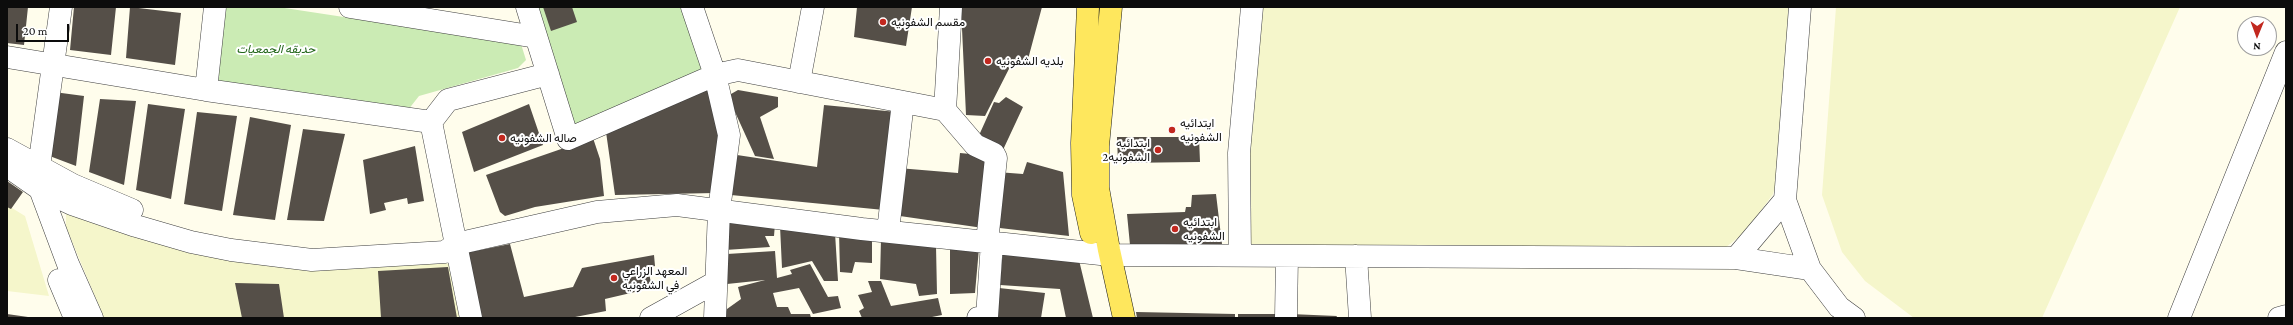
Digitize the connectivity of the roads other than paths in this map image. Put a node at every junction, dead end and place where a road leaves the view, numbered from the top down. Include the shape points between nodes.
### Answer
1 (61, 7) edge
2 (215, 7) edge
3 (350, 7) edge
4 (527, 7) edge
5 (692, 7) edge
6 (813, 7) edge
7 (951, 7) edge
8 (1088, 7) edge
9 (1111, 7) edge
10 (1252, 7) edge
11 (1800, 7) edge
12 (536, 37) junction
13 (2286, 52) edge
14 (7, 57) edge
15 (53, 64) junction
16 (548, 74) junction
17 (715, 75) junction
18 (799, 82) junction
19 (206, 90) junction
20 (903, 102) junction
21 (944, 110) junction
22 (431, 122) junction
23 (7, 149) edge
24 (7, 166) edge
25 (39, 167) junction
26 (40, 189) junction
27 (1785, 200) junction
28 (719, 210) junction
29 (888, 232) junction
30 (989, 242) junction
31 (456, 244) junction
32 (1103, 254) junction
33 (1240, 255) junction
34 (1287, 256) junction
35 (1356, 256) junction
36 (1736, 258) junction
37 (1810, 269) junction
38 (716, 282) junction
39 (2286, 316) edge
40 (75, 318) edge
41 (92, 318) edge
42 (471, 318) edge
43 (651, 318) edge
44 (714, 318) edge
45 (980, 318) edge
46 (1110, 318) edge
47 (1124, 318) edge
48 (1286, 318) edge
49 (1360, 318) edge
50 (1854, 318) edge
51 (2179, 318) edge
52 (2279, 318) edge

1 - 15 street
2 - 19 street
3 - 12 street
4 - 12 street
5 - 17 street
6 - 18 street
7 - 21 street
8 - 32 main road via 1082,143 1083,195
9 - 32 main road via 1099,139 1098,188
10 - 33 street via 1239,153
11 - 27 street
12 - 16 street
13 - 51 street
14 - 15 street
15 - 19 street
15 - 25 street
16 - 17 street via 568,139
16 - 22 street via 448,100
17 - 18 street via 738,70
17 - 28 street via 729,135
18 - 20 street
19 - 22 street
20 - 21 street
20 - 29 street
21 - 30 street via 975,145 994,154 996,158
22 - 31 street
23 - 25 street
24 - 26 street
25 - 31 street via 126,208 199,229 321,245 441,238
26 - 31 street via 72,204 150,230 231,250 274,256 312,260 445,252
26 - 40 street via 53,267
26 - 41 street via 68,264
27 - 36 street
27 - 37 street
28 - 29 street
28 - 31 street via 677,205 597,212
28 - 38 street
29 - 30 street
30 - 32 street
30 - 45 street via 988,317
31 - 42 street
32 - 33 street
32 - 46 main road
32 - 47 main road
33 - 34 street
34 - 35 street
34 - 48 street
35 - 36 street
35 - 49 street
36 - 37 street
37 - 50 street via 1839,307
38 - 43 street
38 - 44 street
39 - 52 street

